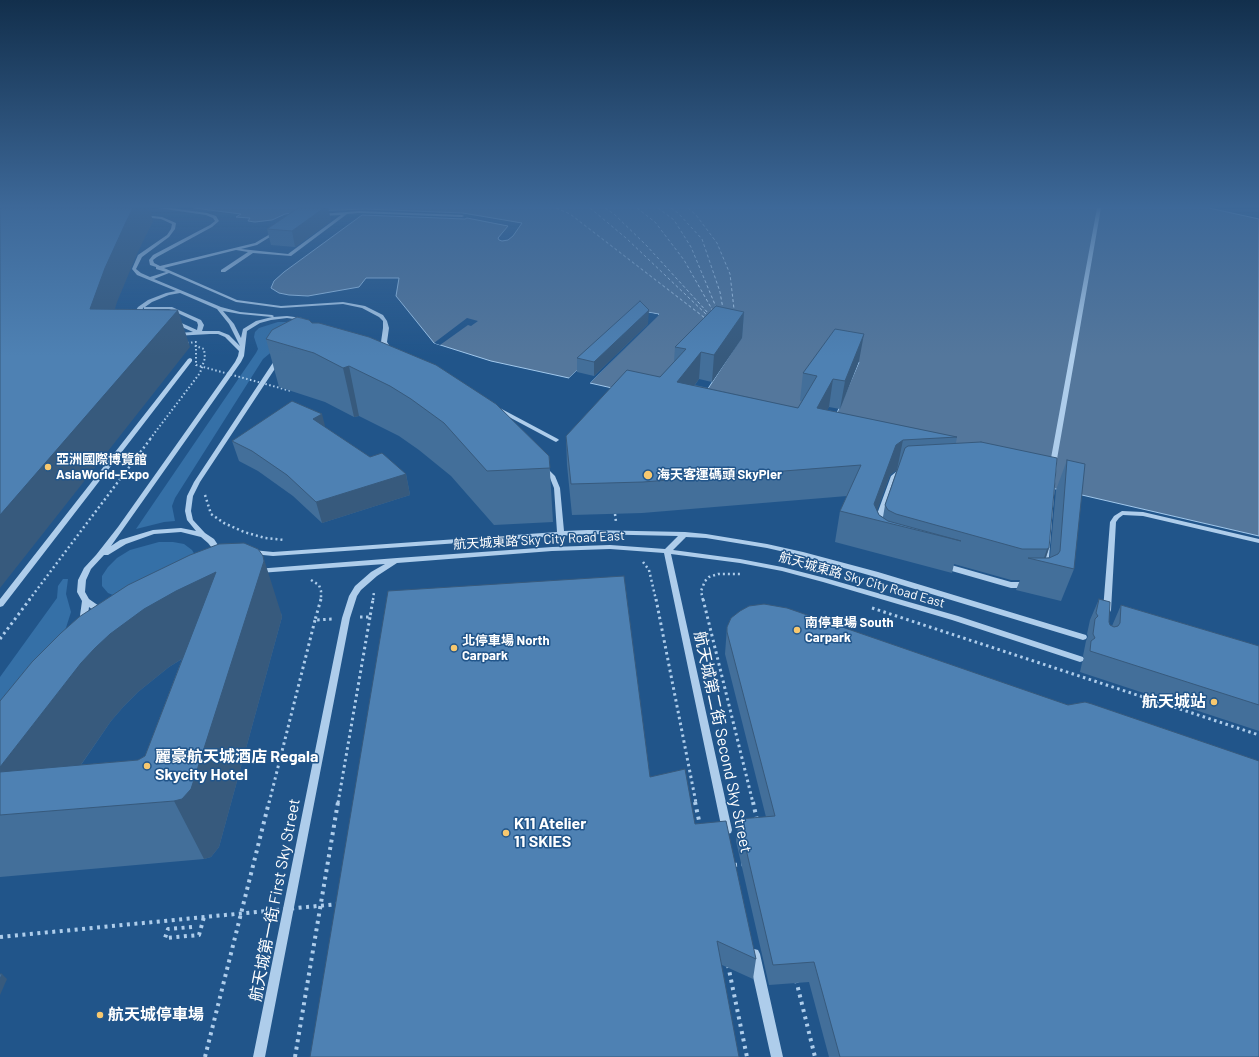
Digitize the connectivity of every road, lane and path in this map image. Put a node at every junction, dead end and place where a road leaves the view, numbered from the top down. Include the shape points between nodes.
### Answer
1 (139, 257) edge
2 (154, 257) edge
3 (202, 257) edge
4 (243, 257) edge
5 (1090, 257) edge
6 (158, 268) junction
7 (223, 271) dead end
8 (169, 272) junction
9 (149, 279) junction
10 (180, 292) junction
11 (144, 307) junction
12 (219, 308) junction
13 (159, 314) edge
14 (286, 317) junction
15 (173, 320) dead end
16 (306, 321) edge
17 (131, 323) edge
18 (199, 333) junction
19 (173, 335) edge
20 (181, 343) dead end
21 (191, 345) dead end
22 (242, 348) junction
23 (286, 351) edge
24 (395, 353) edge
25 (190, 360) dead end
26 (274, 379) edge
27 (267, 392) dead end
28 (297, 392) edge
29 (491, 406) edge
30 (556, 440) dead end
31 (1054, 459) junction
32 (537, 464) edge
33 (207, 490) dead end
34 (614, 514) dead end
35 (616, 522) dead end
36 (224, 523) dead end
37 (561, 533) junction
38 (685, 534) junction
39 (203, 535) junction
40 (211, 541) junction
41 (1259, 541) edge
42 (222, 545) edge
43 (246, 551) edge
44 (667, 551) junction
45 (99, 557) junction
46 (399, 559) junction
47 (216, 561) edge
48 (639, 561) dead end
49 (247, 573) edge
50 (746, 575) dead end
51 (308, 580) dead end
52 (376, 586) dead end
53 (86, 601) junction
54 (0, 604) edge
55 (870, 607) dead end
56 (109, 612) edge
57 (1107, 614) edge
58 (370, 616) junction
59 (346, 618) junction
60 (315, 620) junction
61 (79, 632) edge
62 (1083, 637) dead end
63 (0, 639) edge
64 (1080, 659) dead end
65 (1259, 734) edge
66 (759, 828) edge
67 (702, 832) edge
68 (730, 841) edge
69 (748, 863) edge
70 (727, 866) edge
71 (341, 904) edge
72 (204, 917) junction
73 (192, 927) dead end
74 (0, 937) edge
75 (752, 941) edge
76 (727, 956) edge
77 (794, 973) edge
78 (205, 1057) edge
79 (259, 1057) edge
80 (295, 1057) edge
81 (747, 1057) edge
82 (777, 1057) edge
83 (815, 1057) edge

1 - 9 street via 134,269
2 - 6 street via 151,262
3 - 6 street
4 - 7 street
5 - 31 street
6 - 8 street
8 - 9 street
8 - 24 street via 236,301 288,307 348,304 363,307 383,318 386,324 385,345
9 - 10 street
10 - 11 street via 158,297
10 - 12 street
11 - 13 street
11 - 17 street via 134,316
11 - 18 street via 170,308 199,321
12 - 14 street via 240,313
12 - 22 street via 231,324
14 - 16 street
14 - 22 street via 264,320 248,327 243,333
15 - 18 street
18 - 19 street
18 - 22 street via 219,333
20 - 28 path, bridge via 196,342 196,365
21 - 63 path via 204,349 205,358 200,373
22 - 45 street via 238,362
23 - 39 street via 271,366 193,489 188,511 190,520
25 - 54 street
26 - 27 path
29 - 30 street
31 - 31 street via 1043,582 1037,585 1011,585 885,549 877,543 874,536 894,476 899,472 1031,465
32 - 37 street via 553,477 557,488
33 - 36 path via 205,496 211,514
34 - 35 path
37 - 38 street, 航天城東路 Sky City Road East via 605,531
37 - 43 street, 航天城東路 Sky City Road East via 273,554
38 - 44 street
38 - 62 street, 航天城東路 Sky City Road East via 733,540 803,554
39 - 40 street
39 - 45 street via 181,530 153,532 123,542
40 - 42 street
40 - 47 street via 216,548
41 - 57 street via 1143,514 1122,513 1116,516 1113,522
44 - 46 street, 航天城東路 Sky City Road East via 585,548
44 - 64 street, 航天城東路 Sky City Road East via 740,561 825,580 955,618
44 - 68 street, 航天城第二街 Second Sky Street
45 - 53 street via 88,568 82,580 81,592
46 - 49 street, 航天城東路 Sky City Road East
46 - 59 street, 航天城第一街 First Sky Street via 374,574 358,588
48 - 67 path via 644,562 649,570
50 - 66 path, 航天城第二街 Second Sky Street via 718,574 704,581 701,590
51 - 60 path via 319,584 321,591
52 - 58 path
53 - 56 street via 96,608
53 - 61 street via 84,620
55 - 65 path, 航天城東路 Sky City Road East
58 - 59 path
58 - 80 path
59 - 60 path
59 - 79 street, 航天城第一街 First Sky Street
60 - 78 path, 航天城第一街 First Sky Street
69 - 70 path, bridge
71 - 72 path, bridge
72 - 73 path via 199,935 165,938 168,929
72 - 74 path, bridge
75 - 82 street
76 - 81 path
77 - 83 path

